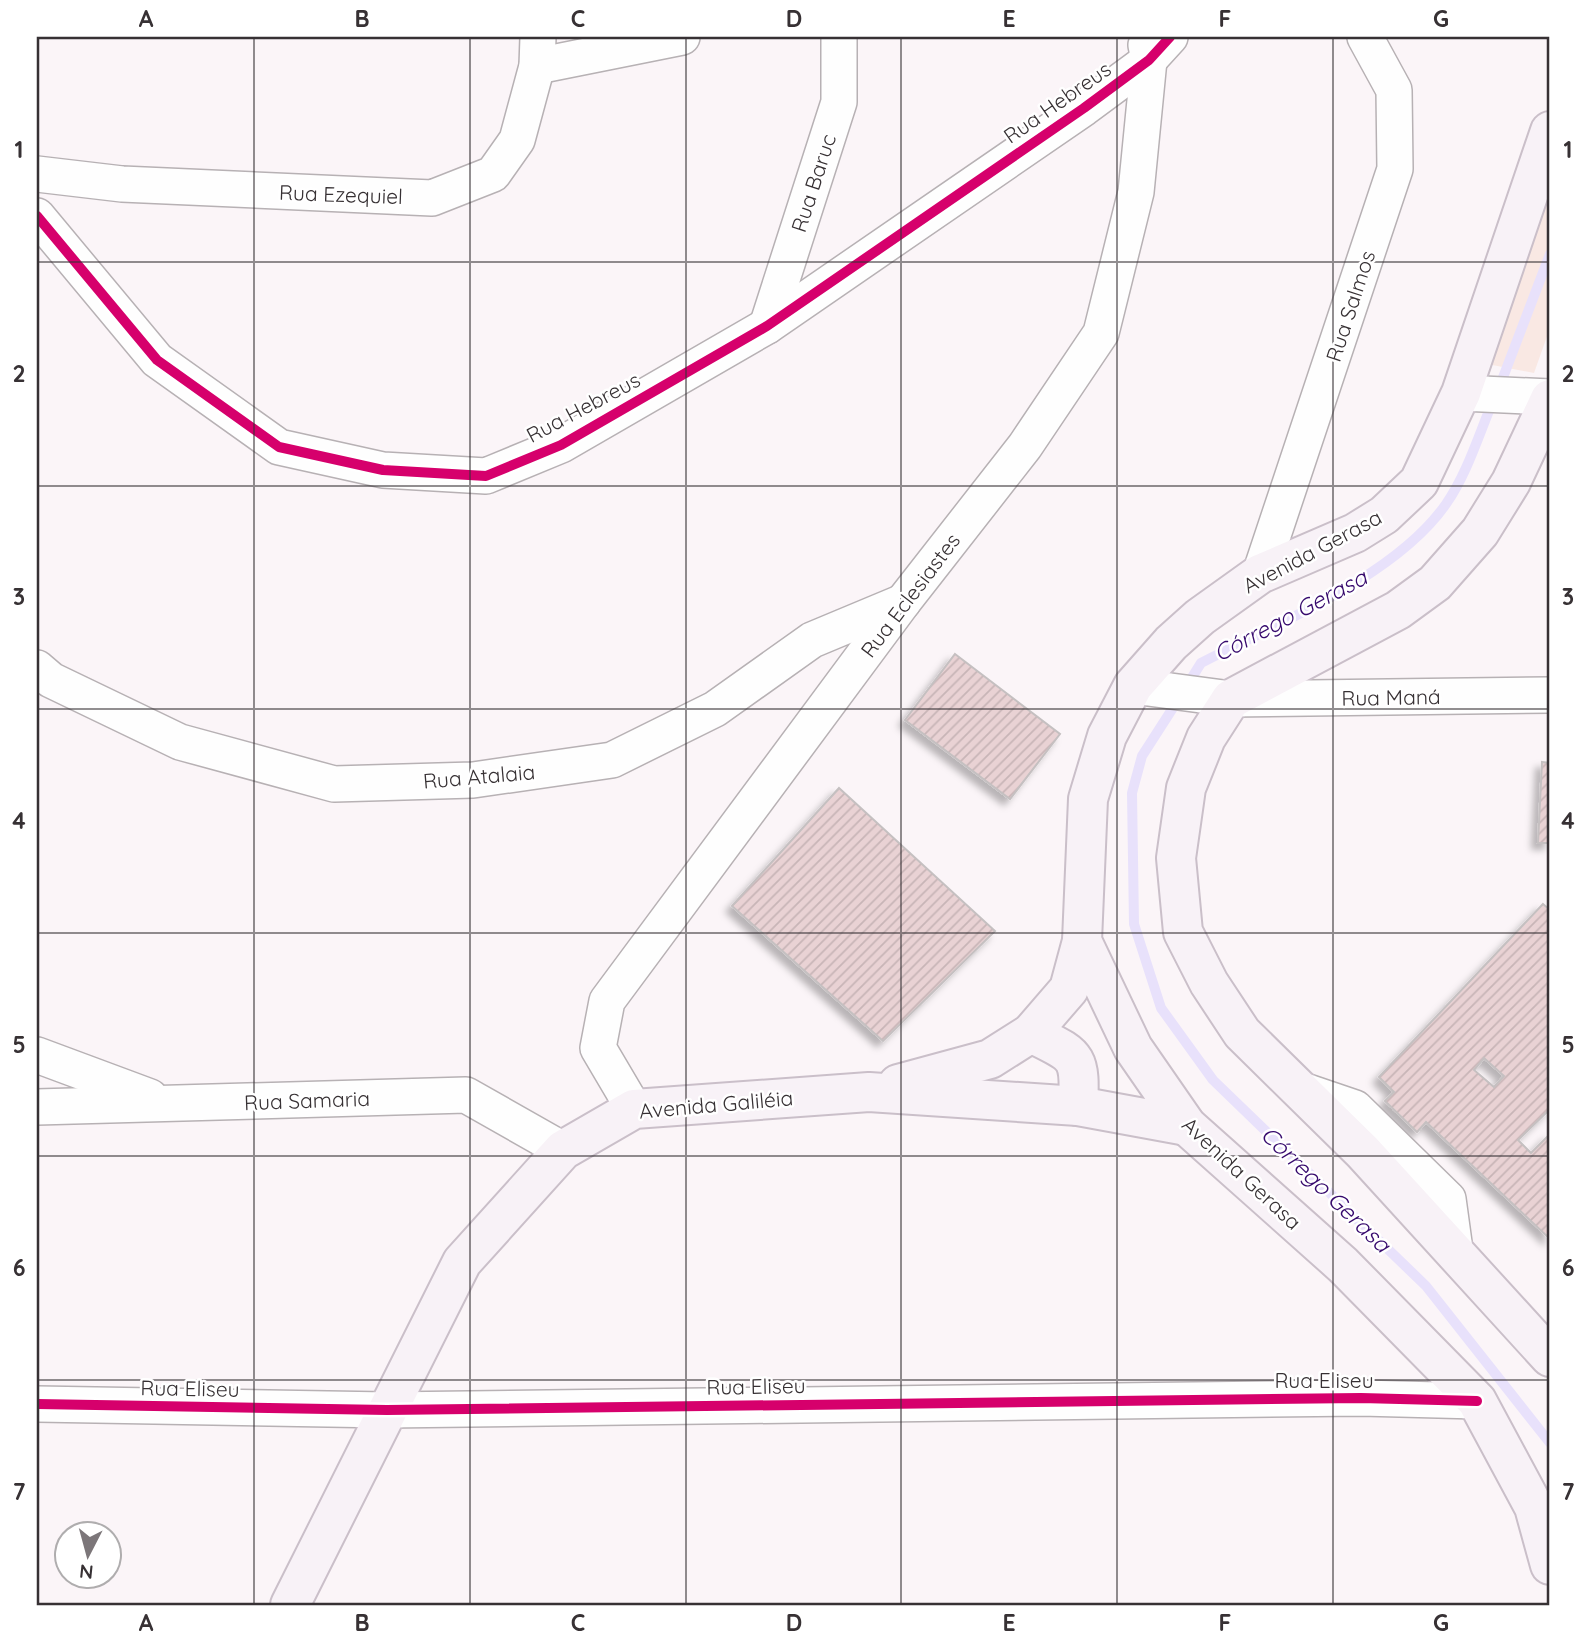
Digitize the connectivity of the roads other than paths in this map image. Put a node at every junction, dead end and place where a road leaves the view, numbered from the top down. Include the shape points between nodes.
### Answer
1 (682, 37) edge
2 (839, 37) edge
3 (1365, 37) edge
4 (1155, 44) edge
5 (537, 51) edge
6 (1550, 131) edge
7 (37, 174) edge
8 (37, 216) edge
9 (767, 326) junction
10 (1469, 394) junction
11 (1540, 398) edge
12 (1260, 574) junction
13 (903, 603) junction
14 (37, 668) edge
15 (1143, 687) junction
16 (1550, 695) edge
17 (1231, 699) junction
18 (1082, 941) junction
19 (1031, 1033) junction
20 (37, 1055) edge
21 (869, 1092) junction
22 (170, 1104) junction
23 (1078, 1106) junction
24 (37, 1107) edge
25 (634, 1109) junction
26 (1187, 1126) junction
27 (563, 1150) junction
28 (1550, 1357) edge
29 (1477, 1401) junction
30 (37, 1404) edge
31 (387, 1410) junction
32 (1550, 1565) edge
33 (290, 1605) edge

1 - 5 street
2 - 9 street, Rua Baruc via 839,103
3 - 12 street, Rua Salmos via 1394,90 1395,169
4 - 9 street, Rua Hebreus
4 - 13 street, Rua Eclesiastes via 1136,192 1101,333 1025,446
5 - 7 street, Rua Ezequiel via 517,140 493,174 432,198 122,184
6 - 10 main road, Avenida Gerasa
8 - 9 street, Rua Hebreus via 157,360 279,447 383,470 486,476 561,445
10 - 11 street
10 - 12 main road, Avenida Gerasa via 1419,482 1384,515 1355,533
11 - 17 main road via 1511,482 1480,532 1435,583 1398,610
12 - 15 main road, Avenida Gerasa via 1171,643
13 - 14 street, Rua Atalaia via 812,640 715,709 612,760 473,780 334,783 180,742 51,680
13 - 25 street, Rua Eclesiastes via 607,1001 598,1048
15 - 17 street
15 - 18 main road, Avenida Gerasa via 1107,736 1088,799
16 - 17 street, Rua Maná
17 - 28 main road via 1206,738 1186,788 1176,858 1183,932 1242,1033 1455,1250
18 - 19 main road, Avenida Galiléia via 1069,989
18 - 26 main road, Avenida Gerasa via 1133,1048
19 - 21 main road, Avenida Galiléia via 990,1059
19 - 23 main road via 1068,1052 1080,1071
20 - 22 street
21 - 23 main road, Avenida Galiléia
21 - 25 main road, Avenida Galiléia
22 - 24 street, Rua Samaria
22 - 27 street, Rua Samaria via 466,1095
23 - 26 main road, Avenida Galiléia
25 - 27 main road, Avenida Galiléia
26 - 29 main road, Avenida Gerasa via 1343,1265
27 - 31 main road, Avenida Galiléia via 462,1262
29 - 31 street, Rua Eliseu via 1361,1398
29 - 32 main road, Avenida Gerasa via 1534,1507
30 - 31 street, Rua Eliseu
31 - 33 main road, Avenida Galiléia

